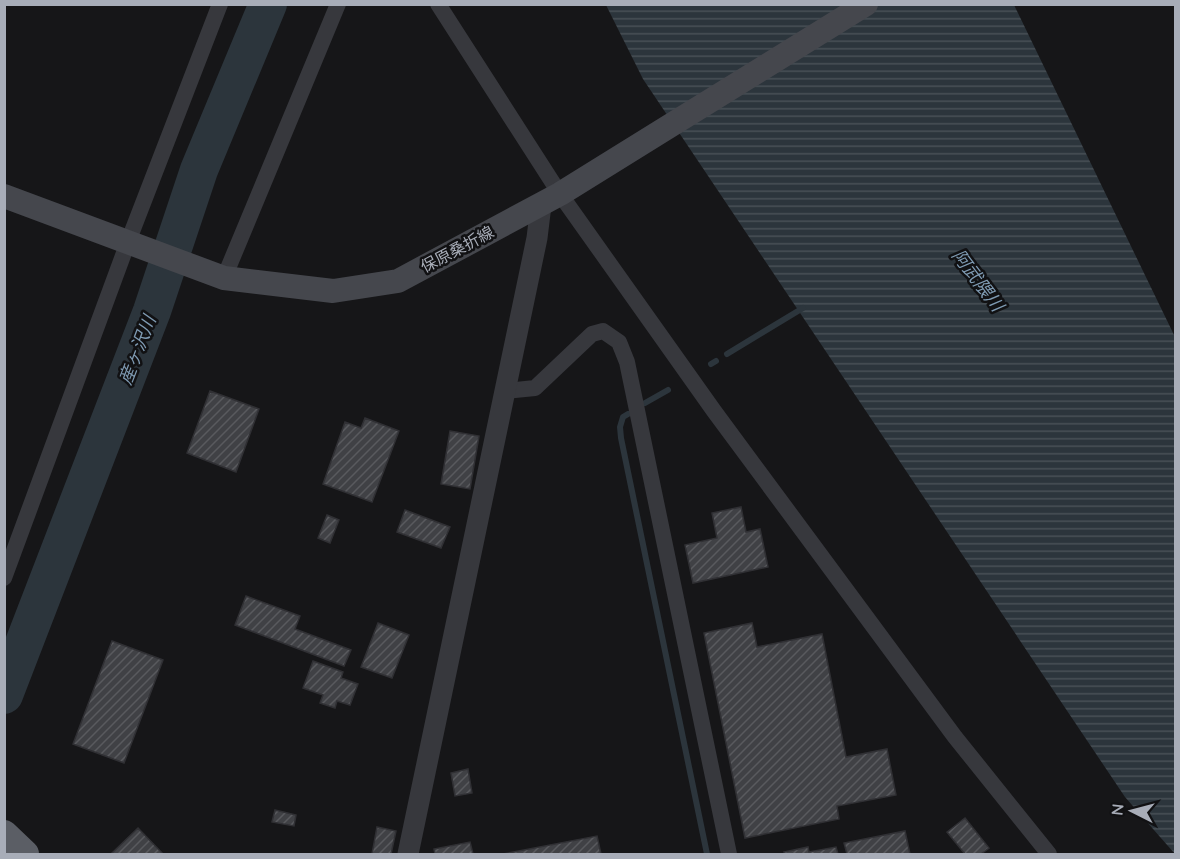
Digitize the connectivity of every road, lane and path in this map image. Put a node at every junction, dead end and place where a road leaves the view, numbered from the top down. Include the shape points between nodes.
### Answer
1 (220, 4) edge
2 (338, 4) edge
3 (438, 4) edge
4 (866, 4) edge
5 (4, 196) edge
6 (557, 196) junction
7 (133, 243) junction
8 (224, 278) junction
9 (505, 391) junction
10 (4, 578) edge
11 (4, 834) edge
12 (25, 855) edge
13 (408, 855) edge
14 (729, 855) edge
15 (1049, 855) edge

1 - 7 street
2 - 8 street
3 - 6 street
4 - 6 main road, 保原桑折線
5 - 7 main road, 保原桑折線
6 - 8 main road, 保原桑折線 via 398,281 333,291
6 - 9 street via 537,238
6 - 15 street via 955,737
7 - 8 main road, 保原桑折線
7 - 10 street
9 - 13 street
9 - 14 street via 535,388 592,334 603,331 619,342 627,362
11 - 12 highway

